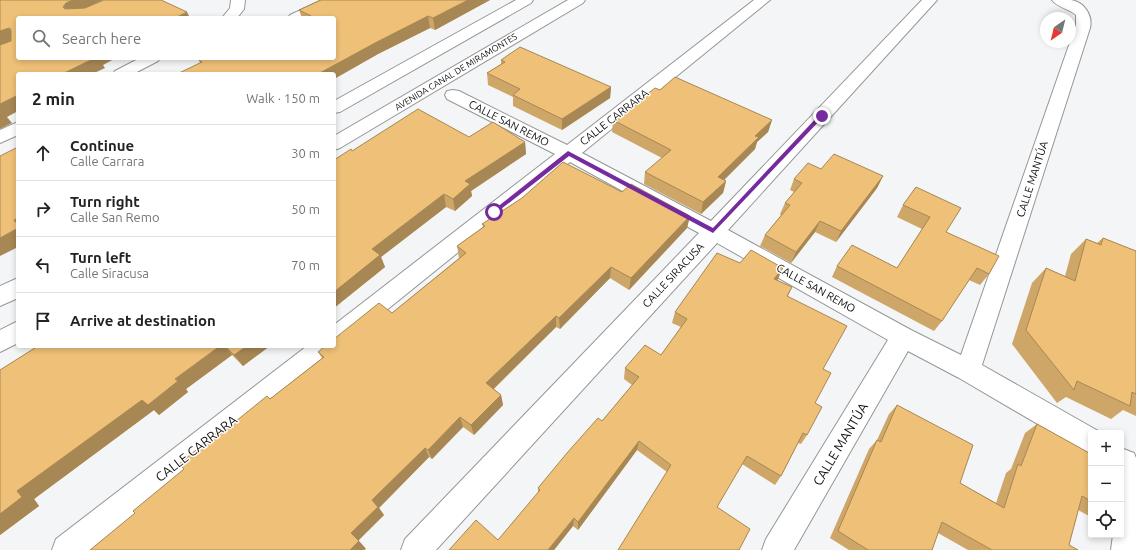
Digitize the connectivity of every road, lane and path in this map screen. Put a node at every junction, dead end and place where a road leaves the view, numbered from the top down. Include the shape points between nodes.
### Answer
1 (238, 0) edge
2 (334, 0) edge
3 (526, 0) edge
4 (578, 0) edge
5 (763, 0) edge
6 (930, 0) edge
7 (1059, 0) edge
8 (231, 16) edge
9 (299, 16) edge
10 (148, 60) edge
11 (125, 72) edge
12 (453, 95) dead end
13 (336, 107) edge
14 (16, 129) edge
15 (0, 137) edge
16 (336, 143) edge
17 (568, 153) junction
18 (713, 231) junction
19 (16, 288) edge
20 (0, 297) edge
21 (16, 333) edge
22 (336, 337) edge
23 (903, 337) junction
24 (0, 342) edge
25 (322, 348) edge
26 (968, 370) junction
27 (1088, 440) edge
28 (1124, 466) edge
29 (67, 550) edge
30 (416, 550) edge
31 (777, 550) edge
32 (1126, 550) edge

1 - 8 street via 237,9
2 - 9 street
3 - 13 street
4 - 16 street, AVENIDA CANAL DE MIRAMONTES
5 - 17 street, CALLE CARRARA
6 - 18 street, CALLE SIRACUSA
7 - 26 street, CALLE MANTÚA via 1082,14 1082,29
10 - 11 street
12 - 17 street, CALLE SAN REMO
14 - 15 street
17 - 18 street, CALLE SAN REMO
17 - 22 street, CALLE CARRARA
18 - 23 street, CALLE SAN REMO
18 - 30 street, CALLE SIRACUSA
19 - 20 street
21 - 24 street
23 - 26 street, CALLE SAN REMO
23 - 31 street, CALLE MANTÚA
25 - 29 street, CALLE CARRARA
26 - 27 street, CALLE SAN REMO
28 - 32 street via 1133,488

